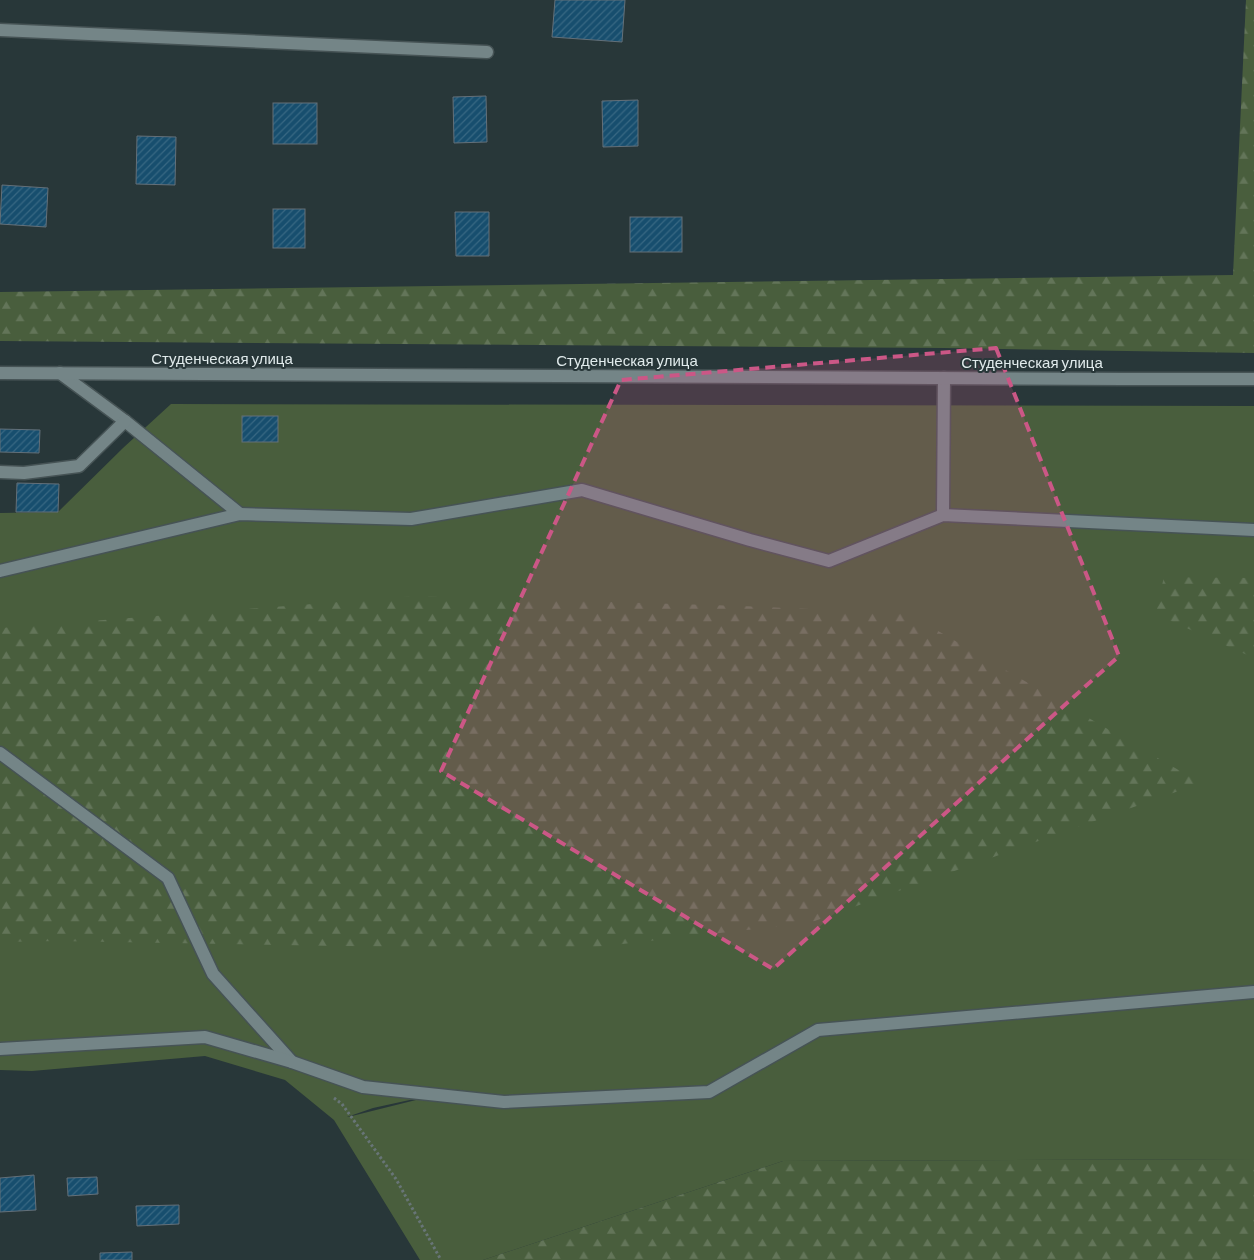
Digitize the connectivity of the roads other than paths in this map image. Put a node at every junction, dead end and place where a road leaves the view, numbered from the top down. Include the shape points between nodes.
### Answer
1 (0, 30) edge
2 (487, 52) dead end
3 (0, 373) edge
4 (60, 373) junction
5 (944, 378) junction
6 (1254, 379) edge
7 (125, 421) junction
8 (0, 472) edge
9 (240, 514) junction
10 (943, 514) junction
11 (1254, 530) edge
12 (0, 571) edge
13 (0, 753) edge
14 (1254, 992) edge
15 (0, 1049) edge
16 (292, 1062) junction

1 - 2 main road
3 - 4 main road, Студенческая улица
4 - 5 main road, Студенческая улица
4 - 7 main road
5 - 6 main road, Студенческая улица
5 - 10 main road
7 - 8 main road via 79,466 24,473
7 - 9 main road
9 - 10 main road via 411,519 582,490 829,561
9 - 12 main road
10 - 11 main road
13 - 16 main road via 168,878 213,974
14 - 16 main road via 818,1030 709,1092 504,1102 363,1087
15 - 16 main road via 206,1037

